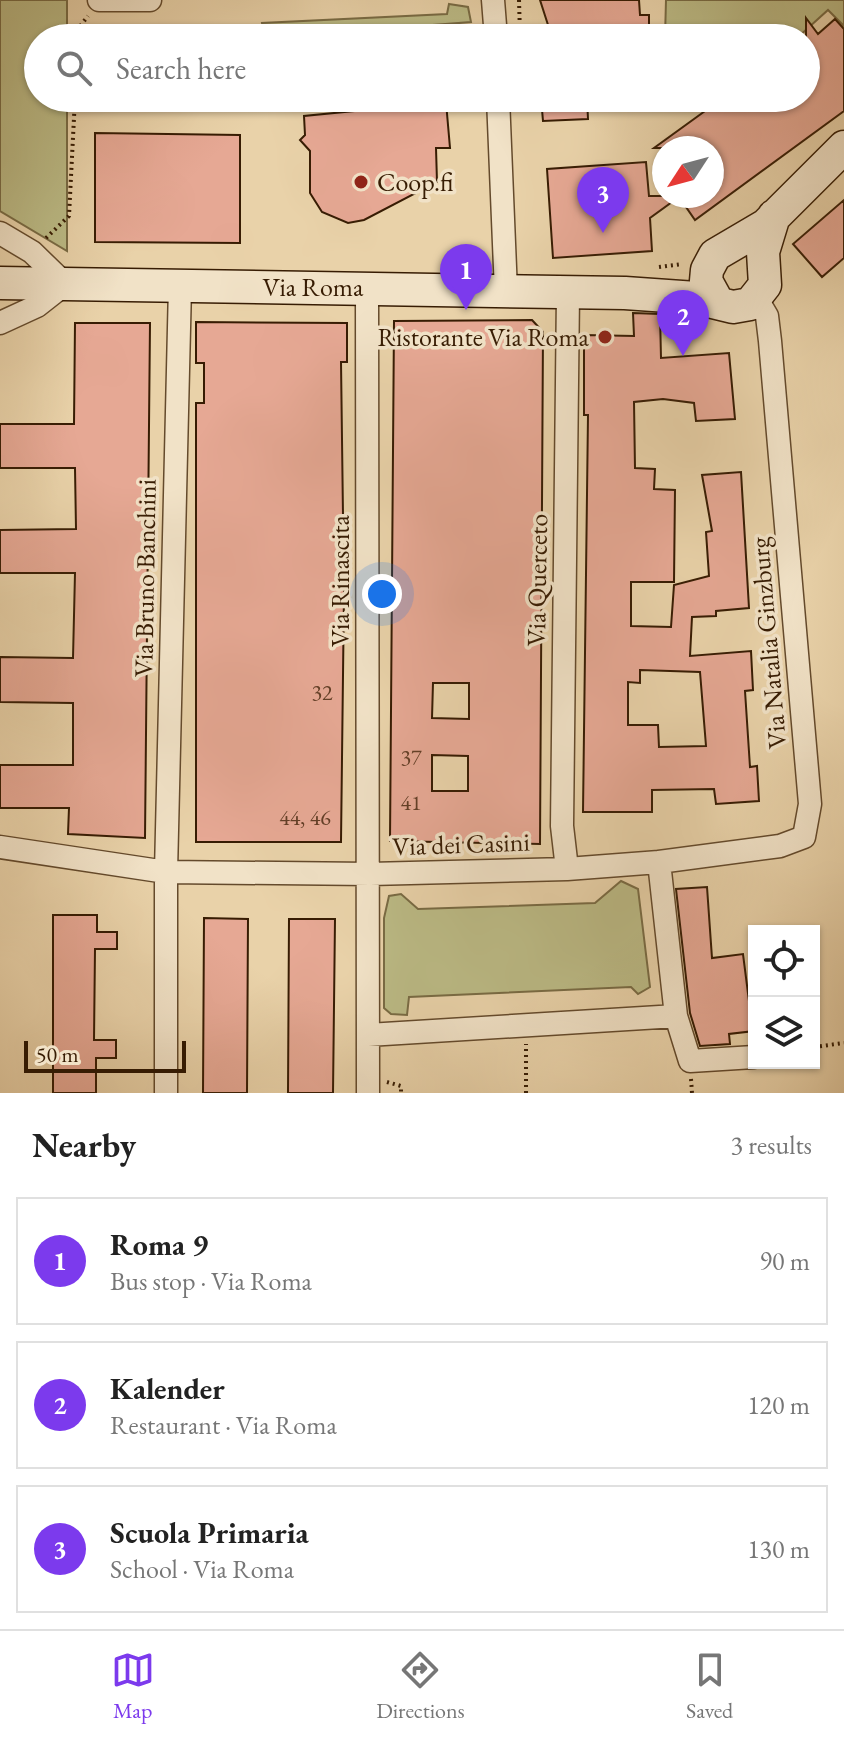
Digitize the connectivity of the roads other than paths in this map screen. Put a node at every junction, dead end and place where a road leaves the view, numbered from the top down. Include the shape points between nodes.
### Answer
1 (99, 0) edge
2 (150, 0) edge
3 (493, 0) edge
4 (495, 24) edge
5 (499, 112) edge
6 (844, 147) edge
7 (774, 216) junction
8 (0, 233) edge
9 (731, 247) junction
10 (763, 262) junction
11 (698, 266) junction
12 (0, 283) edge
13 (65, 284) junction
14 (180, 286) junction
15 (367, 287) junction
16 (506, 292) junction
17 (568, 293) junction
18 (625, 293) junction
19 (757, 299) junction
20 (717, 301) junction
21 (0, 323) edge
22 (0, 847) edge
23 (659, 862) junction
24 (567, 869) junction
25 (166, 872) junction
26 (370, 874) junction
27 (676, 1016) junction
28 (368, 1035) junction
29 (748, 1057) edge
30 (166, 1093) edge
31 (368, 1093) edge

1 - 2 street
3 - 4 street
5 - 16 street
6 - 7 street, Via Roma
7 - 9 street, Via Roma
7 - 10 street
8 - 13 street via 32,252
9 - 10 street via 753,252
9 - 11 street, Via Roma
10 - 19 street via 766,278
11 - 18 street, Via Roma via 678,284
11 - 20 street
12 - 13 street, Via Roma
13 - 14 street, Via Roma
13 - 21 street via 37,306
14 - 15 street, Via Roma
14 - 25 street, Via Bruno Banchini
15 - 16 street, Via Roma
15 - 26 street, Via Rinascita
16 - 17 street, Via Roma
17 - 18 street, Via Roma
17 - 24 street, Via Querceto via 562,826
18 - 20 street, Via Roma
19 - 20 street, Via Roma via 742,307
19 - 23 street, Via Natalia Ginzburg via 769,331 810,804 804,837 780,846
22 - 25 street, Via dei Casini
23 - 24 street, Via dei Casini
23 - 27 street
24 - 26 street, Via dei Casini
25 - 26 street, Via dei Casini
25 - 30 street, Via Bruno Banchini
26 - 28 street, Via Rinascita
27 - 28 street
27 - 29 street via 690,1061
28 - 31 street, Via Rinascita

